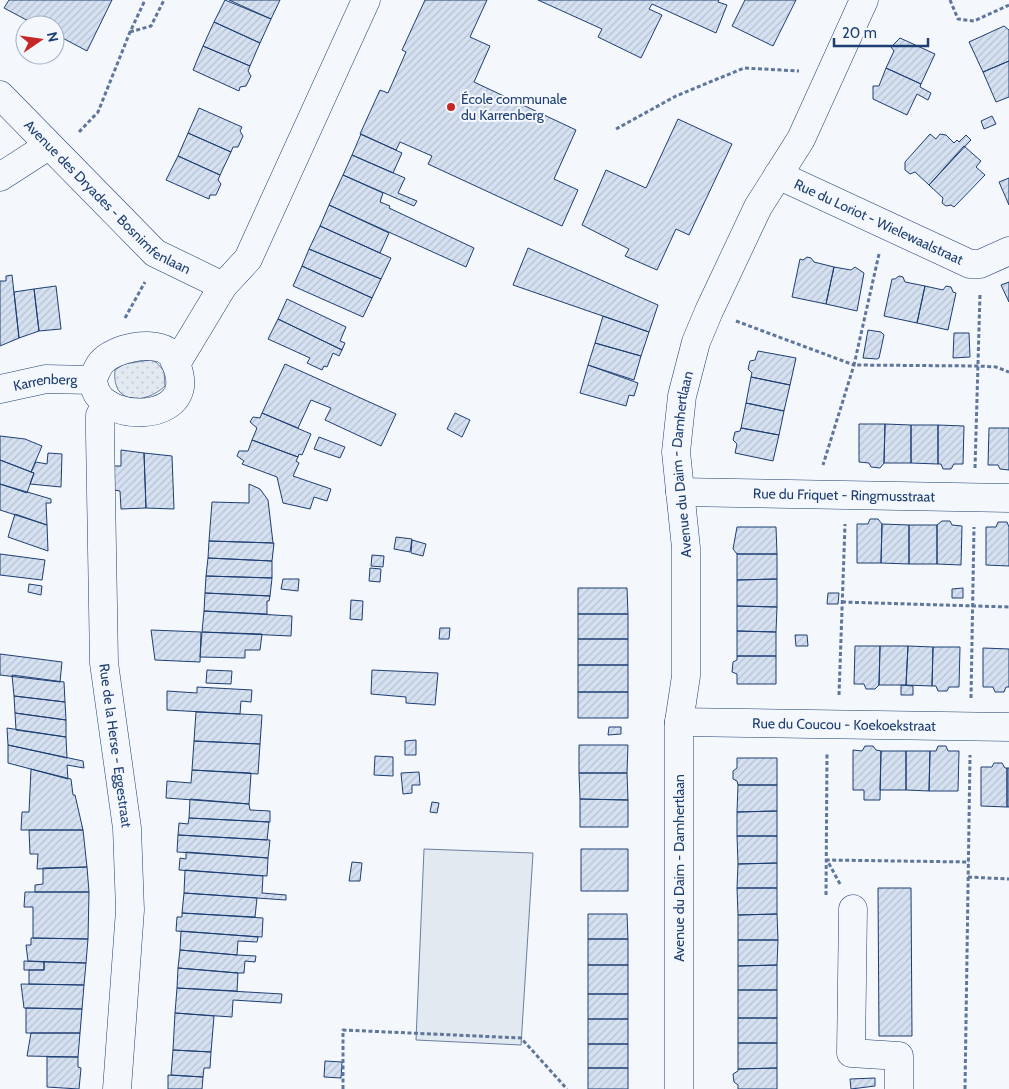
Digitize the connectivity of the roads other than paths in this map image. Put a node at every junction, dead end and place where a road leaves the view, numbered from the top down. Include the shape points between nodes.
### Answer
1 (366, 0) edge
2 (864, 0) edge
3 (0, 95) edge
4 (48, 146) junction
5 (778, 175) junction
6 (0, 177) edge
7 (1009, 251) edge
8 (223, 286) junction
9 (176, 364) junction
10 (92, 380) junction
11 (0, 389) edge
12 (108, 404) junction
13 (680, 492) junction
14 (1009, 498) edge
15 (679, 722) junction
16 (1009, 727) edge
17 (853, 909) road end
18 (117, 1089) edge
19 (679, 1089) edge
20 (899, 1089) edge

1 - 8 street via 248,259
2 - 5 street, Avenue du Daim - Damhertlaan via 801,139
3 - 4 street, Avenue des Dryades - Bosnimfenlaan
4 - 6 street
4 - 8 street, Avenue des Dryades - Bosnimfenlaan via 155,253
5 - 7 street, Rue du Loriot - Wielewaalstraat via 970,264 980,264
5 - 13 street, Avenue du Daim - Damhertlaan via 758,207 696,342 682,396 676,452
8 - 9 street
9 - 10 street via 170,353 152,346 131,348 119,351 102,362
9 - 12 street via 180,388 162,407 148,412 130,412 118,411
10 - 11 street, Karrenberg via 46,379
10 - 12 street via 98,395
12 - 18 street, Rue de la Herse - Eggestraat via 100,415 104,663 127,828 130,910
13 - 14 street, Rue du Friquet - Ringmusstraat
13 - 15 street, Avenue du Daim - Damhertlaan via 686,548 686,676
15 - 16 street, Rue du Coucou - Koekoekstraat
15 - 19 street, Avenue du Daim - Damhertlaan
17 - 20 street via 851,1053 900,1056

